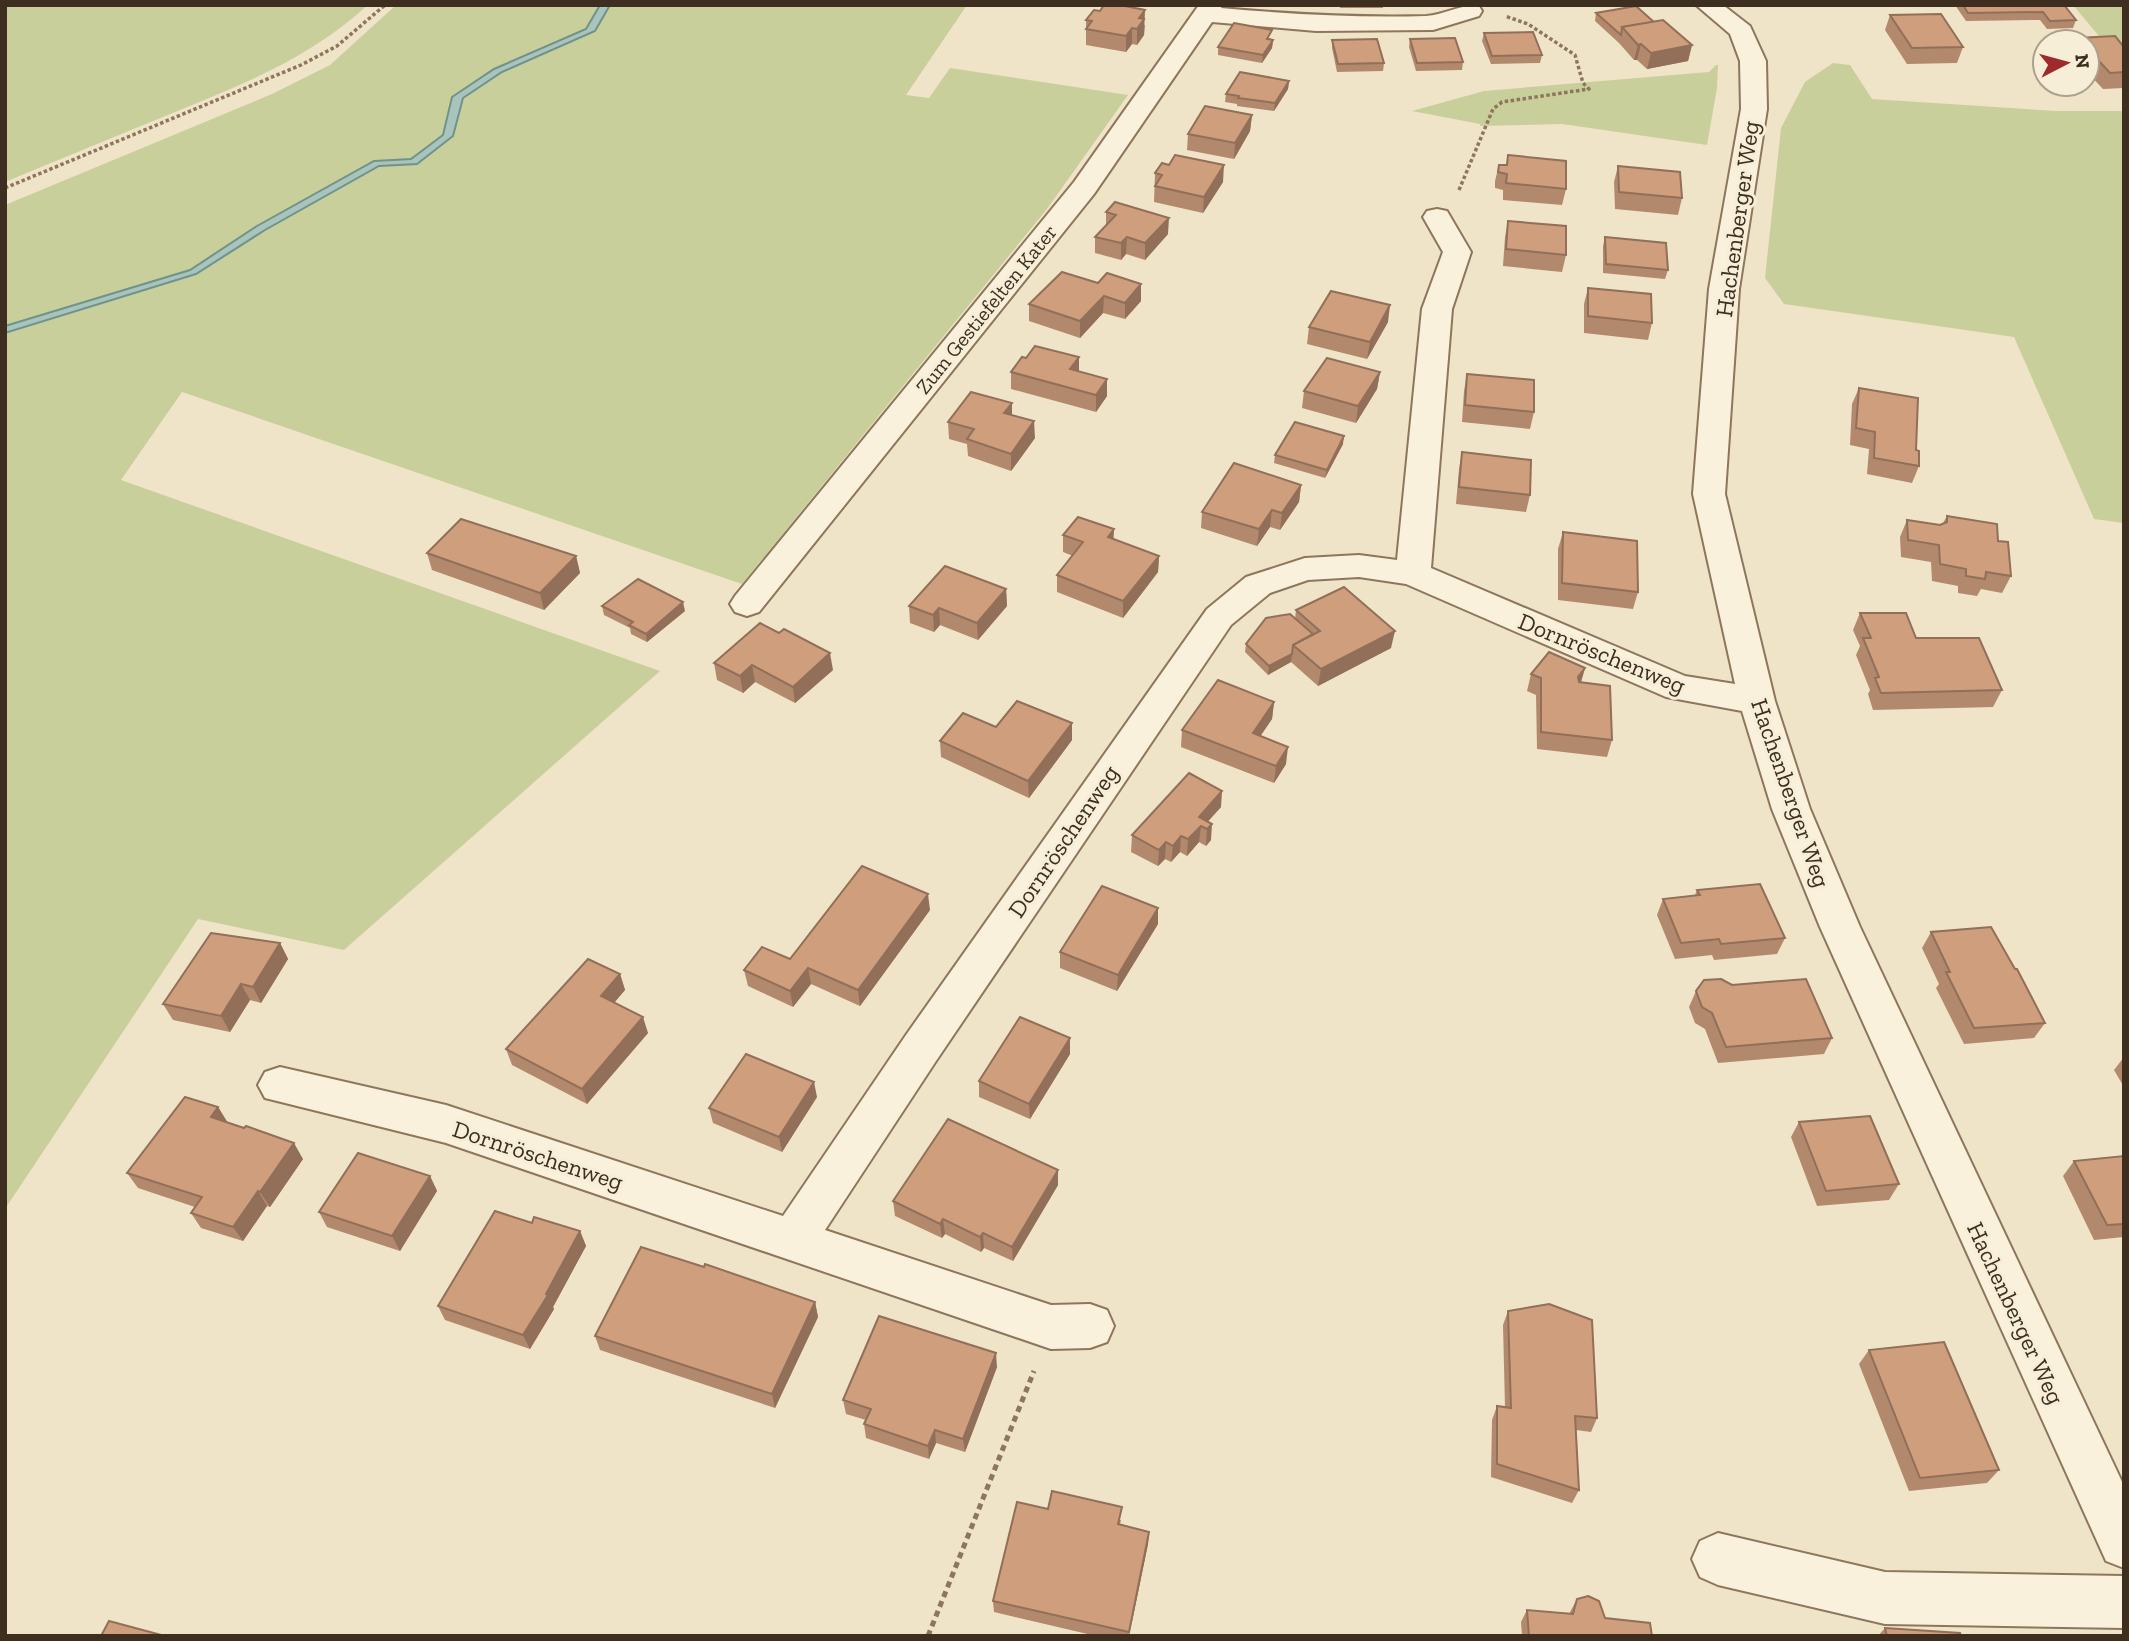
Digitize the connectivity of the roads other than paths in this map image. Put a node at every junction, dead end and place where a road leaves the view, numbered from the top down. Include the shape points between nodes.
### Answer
1 (1708, 5) edge
2 (1208, 10) edge
3 (1470, 11) road end
4 (1437, 218) road end
5 (1413, 574) junction
6 (747, 604) dead end
7 (1758, 701) junction
8 (280, 1085) dead end
9 (793, 1240) junction
10 (1071, 1327) road end
11 (2124, 1543) edge
12 (1718, 1559) dead end
13 (2124, 1602) edge

1 - 7 street, Hachenberger Weg via 1741,31 1753,61 1754,109 1724,289 1709,494
2 - 3 street via 1315,24 1433,23
2 - 6 street, Zum Gestiefelten Kater via 1084,188
4 - 5 street via 1457,252 1437,309
5 - 7 street, Dornröschenweg via 1679,688
5 - 9 street, Dornröschenweg via 1359,566 1305,569 1258,585 1219,617
7 - 11 street, Hachenberger Weg via 1791,809 1840,927
8 - 9 street, Dornröschenweg via 446,1124
9 - 10 street, Dornröschenweg
12 - 13 street via 1885,1598

